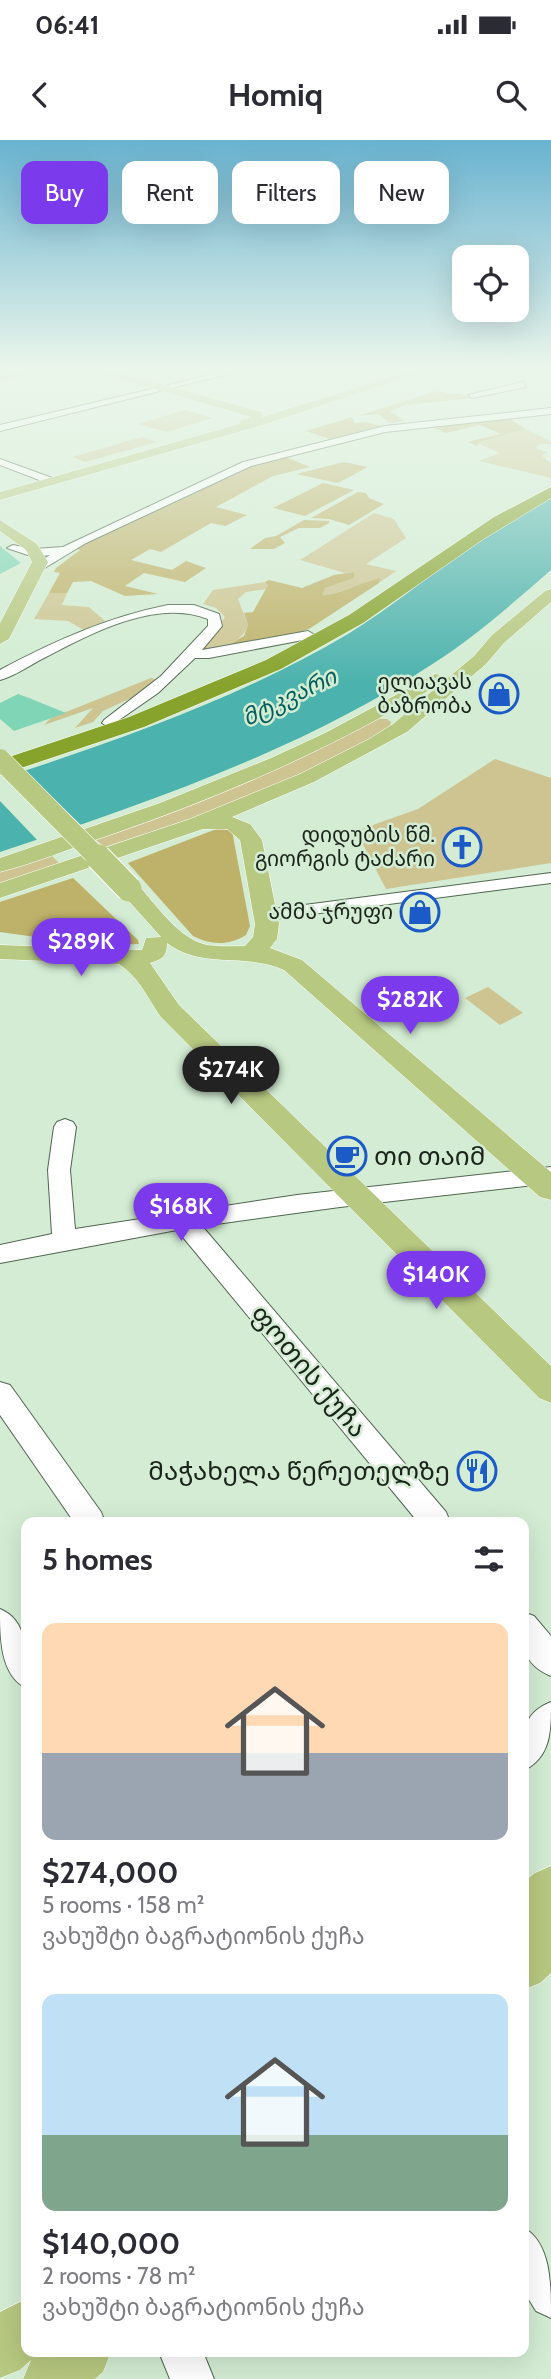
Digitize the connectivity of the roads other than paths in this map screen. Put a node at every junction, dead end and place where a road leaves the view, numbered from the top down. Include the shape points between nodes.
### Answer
1 (36, 475) edge
2 (70, 475) edge
3 (222, 475) edge
4 (51, 481) junction
5 (551, 484) edge
6 (551, 492) edge
7 (0, 496) edge
8 (4, 536) edge
9 (78, 543) junction
10 (36, 555) junction
11 (551, 593) edge
12 (0, 612) edge
13 (308, 635) junction
14 (0, 639) edge
15 (498, 639) junction
16 (191, 654) junction
17 (3, 673) edge
18 (396, 702) junction
19 (421, 710) junction
20 (365, 718) junction
21 (109, 723) junction
22 (400, 728) junction
23 (0, 759) edge
24 (0, 768) edge
25 (307, 778) junction
26 (0, 780) edge
27 (198, 824) junction
28 (251, 840) junction
29 (0, 865) edge
30 (551, 878) edge
31 (0, 891) edge
32 (120, 892) junction
33 (267, 915) junction
34 (155, 943) junction
35 (0, 945) edge
36 (254, 951) junction
37 (0, 952) edge
38 (39, 952) junction
39 (126, 958) junction
40 (155, 984) junction
41 (65, 1126) dead end
42 (546, 1181) edge
43 (357, 1197) junction
44 (183, 1220) junction
45 (64, 1240) junction
46 (0, 1254) edge
47 (551, 1388) edge
48 (0, 1393) edge
49 (87, 1517) edge
50 (432, 1517) edge
51 (0, 1624) edge
52 (529, 1634) edge
53 (551, 1660) edge
54 (21, 1663) edge
55 (551, 1718) edge
56 (529, 1746) edge
57 (551, 1942) edge
58 (529, 1961) edge
59 (529, 2258) edge
60 (551, 2296) edge
61 (21, 2331) edge
62 (0, 2350) edge
63 (77, 2357) edge
64 (183, 2357) edge
65 (52, 2379) edge
66 (192, 2379) edge

1 - 4 street
2 - 4 main road
3 - 9 street
4 - 7 main road
5 - 13 highway via 501,508
6 - 24 highway via 509,513 355,620 290,655 149,717
8 - 10 main road
8 - 12 main road via 27,562
9 - 10 street
9 - 10 street
10 - 14 main road
11 - 15 main road
13 - 16 street
13 - 21 highway
15 - 18 main road
15 - 19 main road
16 - 17 street via 217,621 202,610 177,608 143,613 103,627
16 - 21 street via 152,694
18 - 19 main road via 399,713
18 - 20 main road
19 - 22 main road
20 - 22 main road via 395,719
20 - 29 main road via 201,795
21 - 23 highway
22 - 25 main road
23 - 32 main road, bridge
25 - 27 main road
25 - 28 main road via 266,813
26 - 32 main road
27 - 28 main road via 235,824 246,830
27 - 31 main road
28 - 33 main road
30 - 33 street
32 - 34 main road
32 - 36 main road via 185,945 220,953
33 - 36 main road via 265,939
34 - 39 main road via 154,954
34 - 40 main road via 166,958
35 - 38 main road
36 - 42 main road via 293,965
37 - 38 main road
38 - 39 main road
39 - 40 main road via 150,974
40 - 43 main road via 170,1011
41 - 45 street via 59,1170
42 - 43 street
43 - 44 street
43 - 47 main road
44 - 45 street
44 - 50 street, ფოთის ქუჩა
45 - 46 street
48 - 49 street
51 - 54 street
52 - 53 street
55 - 56 street
57 - 58 main road
59 - 60 street
61 - 62 main road
63 - 65 main road
64 - 66 street

